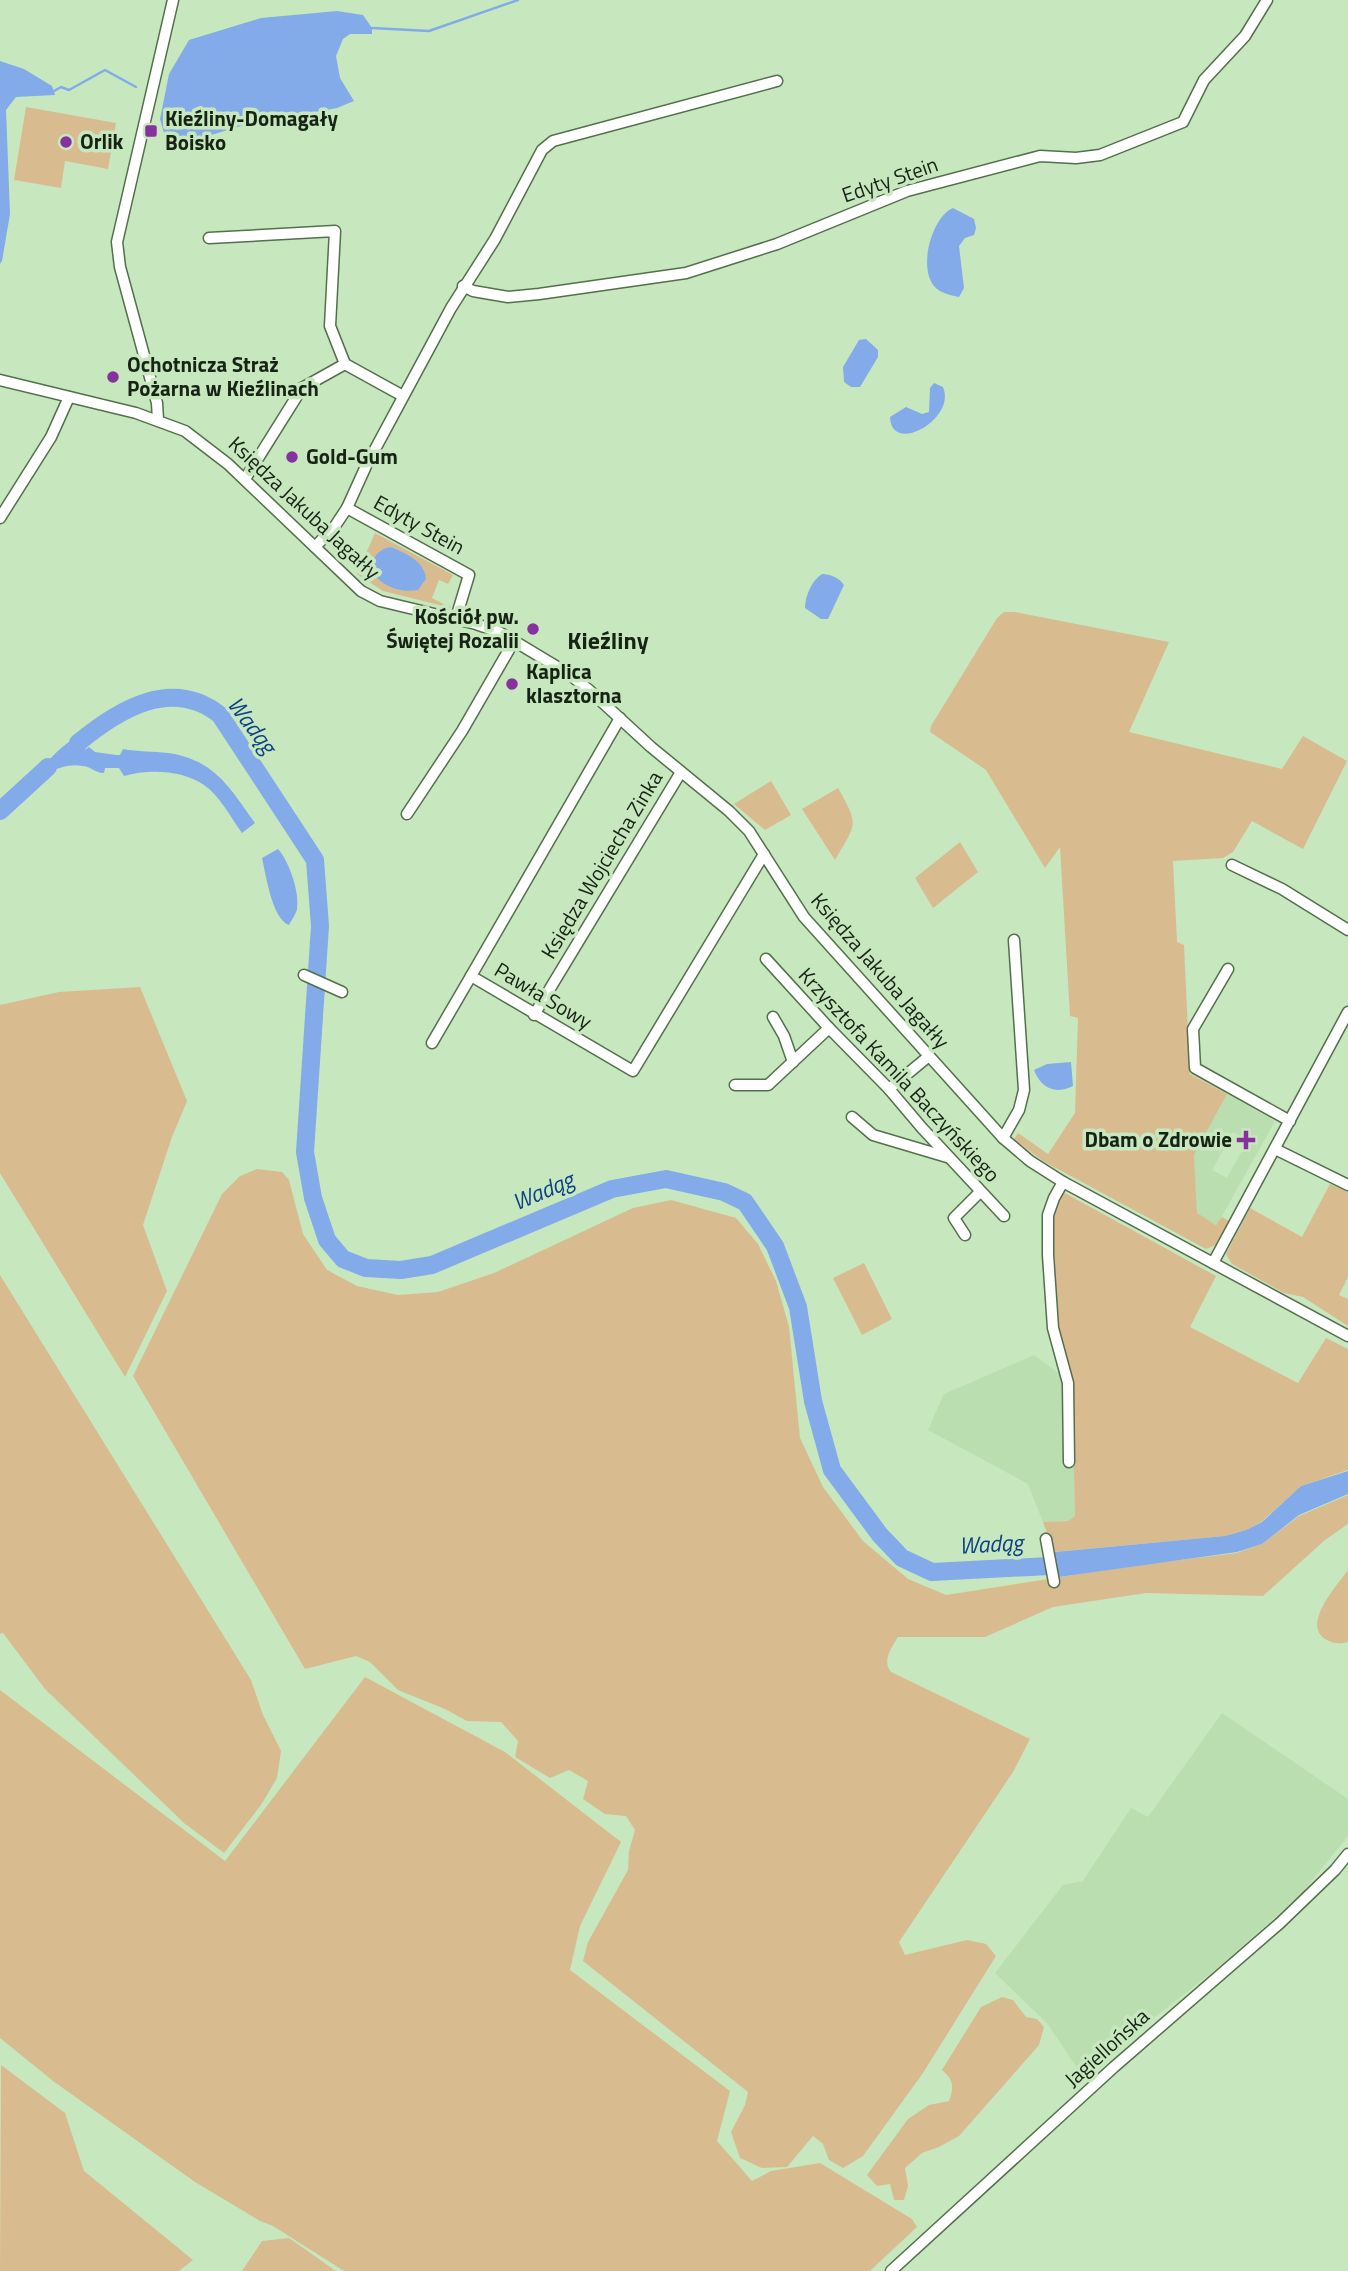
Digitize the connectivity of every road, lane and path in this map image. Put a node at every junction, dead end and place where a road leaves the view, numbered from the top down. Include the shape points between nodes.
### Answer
1 (173, 0) edge
2 (1267, 0) edge
3 (777, 81) dead end
4 (209, 238) dead end
5 (463, 286) junction
6 (345, 364) junction
7 (0, 380) edge
8 (404, 396) junction
9 (69, 397) junction
10 (158, 420) junction
11 (245, 479) junction
12 (347, 508) junction
13 (0, 518) edge
14 (315, 547) junction
15 (456, 618) junction
16 (514, 641) junction
17 (620, 718) junction
18 (681, 772) junction
19 (407, 814) dead end
20 (764, 854) junction
21 (1232, 865) dead end
22 (1348, 929) edge
23 (1014, 940) dead end
24 (766, 959) dead end
25 (1228, 969) dead end
26 (304, 975) dead end
27 (471, 976) junction
28 (342, 992) dead end
29 (1348, 1012) edge
30 (534, 1015) junction
31 (773, 1017) dead end
32 (829, 1028) junction
33 (432, 1043) dead end
34 (929, 1056) junction
35 (793, 1062) junction
36 (736, 1085) dead end
37 (889, 1089) junction
38 (852, 1117) dead end
39 (1290, 1121) junction
40 (922, 1128) junction
41 (1003, 1138) junction
42 (910, 1146) junction
43 (1275, 1149) junction
44 (948, 1157) junction
45 (1063, 1182) junction
46 (1348, 1185) edge
47 (980, 1192) junction
48 (1004, 1216) dead end
49 (965, 1235) dead end
50 (1213, 1263) junction
51 (1348, 1336) edge
52 (1069, 1462) dead end
53 (1046, 1539) dead end
54 (1054, 1582) dead end
55 (1348, 1854) edge
56 (891, 2271) edge

1 - 10 street via 117,242
2 - 5 street, Edyty Stein via 1245,36 1204,80 1183,122 1124,148 1076,158 1040,156 907,191 777,244 686,273 508,296
3 - 5 street, Edyty Stein via 553,141 542,150 495,239
4 - 6 street via 335,231 330,326
5 - 8 street, Edyty Stein
6 - 8 street
6 - 11 street via 302,388
7 - 9 street, Księdza Jakuba Jagałły
8 - 12 street, Edyty Stein
9 - 10 street, Księdza Jakuba Jagałły
9 - 13 street via 51,437
10 - 11 street, Księdza Jakuba Jagałły via 198,439
11 - 14 street, Księdza Jakuba Jagałły
12 - 14 street, Edyty Stein
12 - 15 street, Edyty Stein via 469,575
14 - 15 street, Księdza Jakuba Jagałły via 361,591 380,601
15 - 16 street, Księdza Jakuba Jagałły
16 - 17 street, Księdza Jakuba Jagałły via 569,674
16 - 19 street
17 - 18 street, Księdza Jakuba Jagałły
17 - 27 street, Pawła Sowy
18 - 20 street, Księdza Jakuba Jagałły via 729,811
18 - 30 street, Księdza Wojciecha Zinka
20 - 30 street, Pawła Sowy via 633,1071
20 - 34 street, Księdza Jakuba Jagałły via 804,917
21 - 22 street
23 - 41 street via 1024,1090
24 - 32 street, Krzysztofa Kamila Baczyńskiego
25 - 39 street via 1193,1029 1195,1068
26 - 28 street
27 - 30 street, Pawła Sowy
27 - 33 street
29 - 39 street
31 - 35 street
32 - 35 street
32 - 37 street, Krzysztofa Kamila Baczyńskiego
34 - 37 street
34 - 41 street, Księdza Jakuba Jagałły
35 - 36 street via 768,1085
37 - 40 street, Krzysztofa Kamila Baczyńskiego
38 - 42 street via 873,1135
39 - 43 street
40 - 42 street
40 - 44 street, Krzysztofa Kamila Baczyńskiego
41 - 45 street, Księdza Jakuba Jagałły
42 - 44 street
43 - 46 street
43 - 50 street
44 - 47 street, Krzysztofa Kamila Baczyńskiego
45 - 50 street, Księdza Jakuba Jagałły
45 - 52 street via 1048,1215 1048,1255 1053,1328 1068,1383
47 - 48 street, Krzysztofa Kamila Baczyńskiego
47 - 49 street via 954,1218
50 - 51 street, Księdza Jakuba Jagałły
53 - 54 street
55 - 56 street, Jagiellońska via 1280,1923

